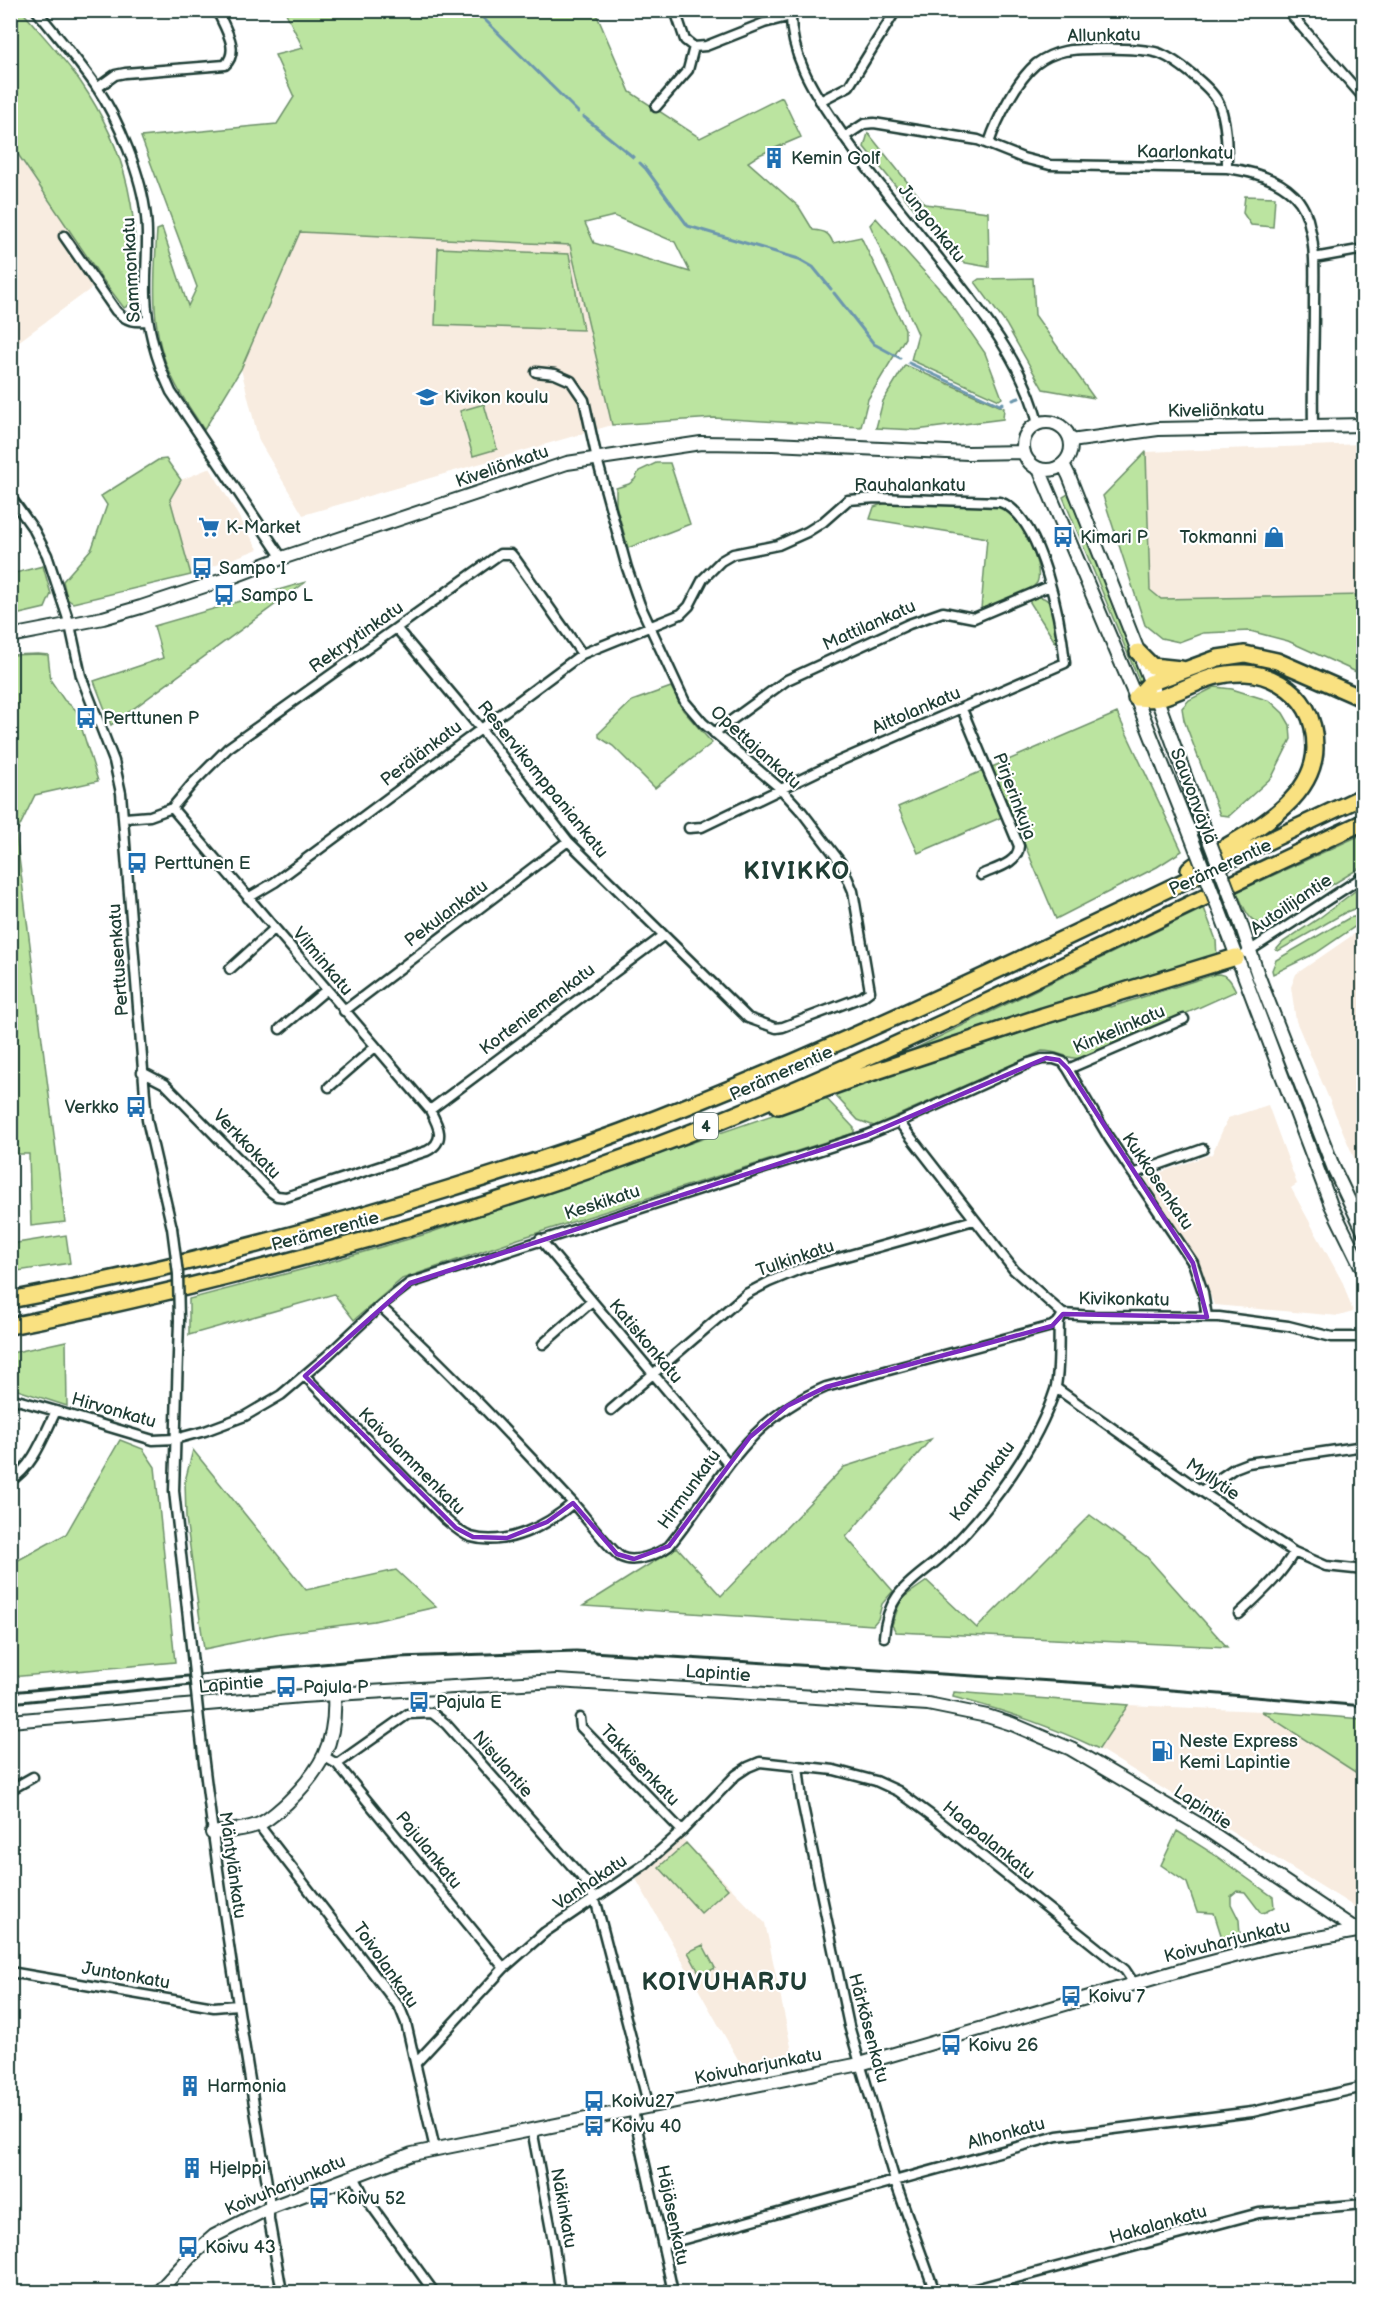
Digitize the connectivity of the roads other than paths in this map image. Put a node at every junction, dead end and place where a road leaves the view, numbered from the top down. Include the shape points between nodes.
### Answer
1 (36, 10) edge
2 (217, 10) edge
3 (675, 10) edge
4 (896, 10) edge
5 (1287, 10) edge
6 (791, 13) edge
7 (694, 47) junction
8 (97, 88) junction
9 (1364, 98) edge
10 (820, 101) junction
11 (656, 107) dead end
12 (844, 137) junction
13 (989, 143) junction
14 (1227, 168) junction
15 (64, 236) dead end
16 (1364, 249) edge
17 (1314, 258) junction
18 (148, 321) junction
19 (536, 372) dead end
20 (1038, 424) junction
21 (1364, 424) edge
22 (1313, 425) junction
23 (1071, 441) junction
24 (1024, 452) junction
25 (597, 459) junction
26 (1063, 464) junction
27 (1039, 469) junction
28 (10, 496) edge
29 (282, 558) junction
30 (1050, 586) junction
31 (70, 626) junction
32 (650, 626) junction
33 (397, 629) junction
34 (10, 636) edge
35 (1138, 652) junction
36 (582, 654) junction
37 (1065, 663) joint
38 (1184, 670) junction
39 (1150, 682) junction
40 (1136, 698) junction
41 (1157, 699) junction
42 (1364, 699) edge
43 (962, 709) junction
44 (482, 729) junction
45 (714, 732) junction
46 (781, 789) junction
47 (1364, 796) edge
48 (172, 808) junction
49 (125, 818) junction
50 (1364, 822) edge
51 (689, 828) dead end
52 (568, 841) junction
53 (981, 874) dead end
54 (1364, 876) edge
55 (1170, 886) junction
56 (248, 898) junction
57 (274, 929) junction
58 (663, 936) junction
59 (1243, 954) junction
60 (230, 969) dead end
61 (326, 990) junction
62 (344, 1011) junction
63 (748, 1018) joint
64 (1184, 1019) dead end
65 (280, 1029) dead end
66 (375, 1047) junction
67 (1068, 1069) junction
68 (142, 1072) junction
69 (329, 1087) dead end
70 (430, 1110) junction
71 (737, 1114) junction
72 (899, 1122) junction
73 (440, 1138) joint
74 (1203, 1149) dead end
75 (1134, 1174) junction
76 (974, 1220) junction
77 (1364, 1232) edge
78 (540, 1239) junction
79 (1364, 1272) edge
80 (10, 1300) edge
81 (592, 1301) junction
82 (380, 1306) junction
83 (1207, 1317) junction
84 (1061, 1318) junction
85 (10, 1326) edge
86 (1364, 1337) edge
87 (543, 1344) dead end
88 (305, 1376) junction
89 (653, 1376) junction
90 (1056, 1388) junction
91 (10, 1398) edge
92 (611, 1410) dead end
93 (56, 1411) junction
94 (175, 1439) junction
95 (1364, 1446) edge
96 (728, 1463) junction
97 (10, 1481) edge
98 (1200, 1491) junction
99 (573, 1503) junction
100 (1293, 1552) junction
101 (1364, 1570) edge
102 (1239, 1614) dead end
103 (884, 1636) dead end
104 (334, 1694) junction
105 (580, 1718) dead end
106 (10, 1721) edge
107 (325, 1757) junction
108 (338, 1764) junction
109 (798, 1766) junction
110 (33, 1777) dead end
111 (10, 1790) edge
112 (258, 1824) junction
113 (682, 1832) junction
114 (212, 1833) junction
115 (594, 1898) junction
116 (1360, 1933) edge
117 (504, 1968) junction
118 (10, 1972) edge
119 (1135, 1985) junction
120 (237, 2006) junction
121 (416, 2063) junction
122 (860, 2064) junction
123 (1364, 2087) edge
124 (650, 2107) junction
125 (633, 2110) junction
126 (532, 2129) junction
127 (435, 2149) junction
128 (354, 2176) junction
129 (895, 2181) junction
130 (1364, 2204) edge
131 (269, 2208) junction
132 (663, 2246) junction
133 (158, 2292) edge
134 (282, 2292) edge
135 (434, 2292) edge
136 (560, 2292) edge
137 (673, 2292) edge
138 (935, 2292) edge
139 (964, 2292) edge

1 - 8 street, Sammonkatu
2 - 8 street via 233,53 225,65 125,73
3 - 7 street via 685,40
4 - 10 street via 849,86
5 - 9 street
6 - 7 street via 706,46
6 - 10 street, Jungonkatu via 796,50
7 - 11 street via 688,69
8 - 18 street, Sammonkatu via 122,138 142,196 147,219
10 - 12 street, Jungonkatu
12 - 13 street, Kaarlonkatu via 864,124 874,123
12 - 20 street, Jungonkatu via 990,324 1028,393
13 - 14 street, Kaarlonkatu via 1056,166
13 - 14 street, Allunkatu via 1019,84 1036,64 1062,51 1076,49 1148,51 1161,54 1183,69 1218,100
14 - 17 street, Kaarlonkatu via 1264,176 1295,195 1310,226
15 - 18 street via 116,311 124,319
16 - 17 street
17 - 22 street, Kaarlonkatu
18 - 29 street, Sammonkatu via 159,367 171,392
19 - 25 street, Opettajankatu via 564,377 579,390
20 - 23 main road via 1058,424
20 - 24 main road via 1025,437
21 - 22 main road, Kiveliönkatu
22 - 23 main road, Kiveliönkatu via 1158,429
23 - 26 main road via 1070,454
24 - 25 main road, Kiveliönkatu via 929,452 724,442
24 - 27 main road
25 - 29 main road, Kiveliönkatu via 526,476
25 - 32 street, Opettajankatu via 627,568
26 - 27 main road
26 - 35 main road, Sauvonväylä
27 - 40 main road, Sauvonväylä
28 - 31 street, Perttusenkatu via 47,555
29 - 31 main road, Kiveliönkatu via 197,590
30 - 32 street, Rauhalankatu via 1027,525 1010,505 989,501 850,499 807,532 726,558 703,579 685,611
30 - 37 street, Rauhalankatu via 1060,619
30 - 45 street, Mattilankatu via 974,618 943,612 909,624 787,680
31 - 34 main road, Kiveliönkatu
31 - 49 street, Perttusenkatu via 81,676 114,761
32 - 36 street, Perälänkatu
32 - 45 street, Opettajankatu via 685,702
33 - 36 street, Rekryytinkatu via 500,554 507,553 516,560
33 - 44 street, Reservikomppaniankatu
33 - 48 street, Rekryytinkatu via 228,748
35 - 38 highway via 1152,666
35 - 39 main road, Sauvonväylä
36 - 44 street, Perälänkatu
37 - 43 street, Aittolankatu
38 - 39 highway
38 - 42 highway via 1226,656 1256,655
39 - 40 highway
39 - 41 main road, Sauvonväylä
40 - 41 highway
40 - 59 main road, Sauvonväylä, bridge via 1228,933
41 - 55 highway via 1214,675 1262,676 1283,685 1302,702 1315,740 1311,768 1293,798 1266,821 1196,863
41 - 59 main road, Sauvonväylä, bridge via 1240,921
43 - 46 street, Aittolankatu
43 - 53 street, Pirjerinkuja via 1019,846 1015,859
44 - 52 street, Reservikomppaniankatu
44 - 56 street, Perälänkatu
45 - 46 street, Opettajankatu
46 - 51 street, Aittolankatu via 702,827
46 - 63 street, Opettajankatu via 816,828 847,876 871,986 862,997 783,1027
47 - 55 highway, Perämerentie / 4
48 - 49 street via 150,816
48 - 56 street, Vilminkatu
49 - 68 street, Perttusenkatu
50 - 71 highway, Perämerentie / 4 via 928,1030
52 - 58 street, Reservikomppaniankatu
52 - 62 street, Pekulankatu
54 - 59 street, Autoilijantie
55 - 80 highway, Perämerentie / 4 via 863,1032 619,1132 366,1215 211,1257
56 - 57 street, Vilminkatu
57 - 60 street
57 - 61 street, Vilminkatu
58 - 63 street, Reservikomppaniankatu
58 - 70 street, Korteniemenkatu
59 - 71 highway via 1042,1016 770,1110
59 - 77 main road, Sauvonväylä
59 - 79 main road, Sauvonväylä via 1331,1205
61 - 62 street, Vilminkatu
61 - 65 street
62 - 66 street, Vilminkatu
64 - 67 street, Kinkelinkatu
66 - 69 street
66 - 70 street, Vilminkatu
67 - 72 street, Keskikatu via 1059,1060 1039,1060
67 - 75 street, Kukkosenkatu
68 - 73 street, Verkkokatu via 165,1084 277,1196 286,1197 427,1151
68 - 94 street, Perttusenkatu, bridge via 147,1120 172,1228 178,1274
70 - 73 street, Vilminkatu
71 - 85 highway, Perämerentie / 4 via 567,1177 404,1229 205,1283
72 - 76 street, Kivikonkatu
72 - 78 street, Keskikatu
74 - 75 street
75 - 83 street, Kukkosenkatu via 1193,1263
76 - 84 street, Kivikonkatu via 1014,1270
76 - 89 street, Tulkinkatu via 800,1269 769,1282 746,1294
78 - 81 street, Katiskonkatu
78 - 82 street, Keskikatu via 410,1282
81 - 87 street
81 - 89 street, Katiskonkatu
82 - 88 street, Keskikatu
82 - 99 street, Hirmunkatu
83 - 84 street, Kivikonkatu
83 - 86 street, Kivikonkatu via 1288,1326 1332,1337
84 - 90 street, Kankonkatu
84 - 96 street, Hirmunkatu via 1041,1329 826,1387 776,1414
88 - 94 street, Keskikatu via 245,1416
88 - 99 street, Kaivolammenkatu via 444,1518 469,1536 502,1538 522,1533
89 - 92 street, Tulkinkatu
89 - 96 street, Katiskonkatu
90 - 98 street, Myllytie
90 - 103 street, Kankonkatu via 1033,1439 990,1502 949,1550 892,1602
91 - 93 street
93 - 94 street, Hirvonkatu via 147,1439
93 - 97 street, Hirvonkatu via 33,1458
94 - 114 street, Mäntylänkatu, bridge via 174,1491
95 - 98 street via 1248,1463
96 - 99 street, Hirmunkatu via 669,1546 649,1555 620,1556
98 - 100 street, Myllytie
100 - 101 street, Myllytie via 1326,1566
100 - 102 street via 1272,1584
104 - 106 main road, Lapintie
104 - 107 main road via 334,1726
104 - 116 main road, Lapintie via 557,1681 928,1704 987,1716 1050,1738 1129,1782
105 - 113 street, Takkisenkatu via 581,1727
107 - 108 street, Pajulankatu
107 - 112 main road via 304,1787
108 - 115 street, Nisulantie via 408,1714 432,1713 587,1883
108 - 117 street, Pajulankatu
109 - 113 street, Vanhakatu via 760,1762 748,1767
109 - 119 street, Haapalankatu via 836,1770 898,1791 1125,1970
109 - 122 street, Härkösenkatu via 838,1976
110 - 111 street
112 - 114 main road
112 - 121 street, Toivolankatu via 396,2001
113 - 115 street, Vanhakatu via 641,1868
114 - 120 street, Mäntylänkatu
115 - 117 street, Vanhakatu via 545,1932
115 - 124 street
116 - 119 main road, Koivuharjunkatu via 1233,1956
117 - 121 street, Vanhakatu
118 - 120 street, Juntonkatu via 214,2007
119 - 122 main road, Koivuharjunkatu
120 - 131 street, Mäntylänkatu
121 - 127 street, Toivolankatu
122 - 124 main road, Koivuharjunkatu
122 - 129 street, Härkösenkatu
123 - 129 street, Alhonkatu via 1251,2113 1057,2136
124 - 125 main road, Koivuharjunkatu
125 - 126 main road, Koivuharjunkatu
125 - 132 street, Häjäsenkatu
126 - 127 main road, Koivuharjunkatu
126 - 136 street, Näkinkatu
127 - 128 main road, Koivuharjunkatu
128 - 131 main road, Koivuharjunkatu
128 - 135 street
129 - 132 street, Alhonkatu
129 - 138 street, Härkösenkatu
130 - 139 street, Hakalankatu via 1259,2212
131 - 133 main road, Koivuharjunkatu via 214,2236
131 - 134 street, Mäntylänkatu
132 - 137 street, Häjäsenkatu

